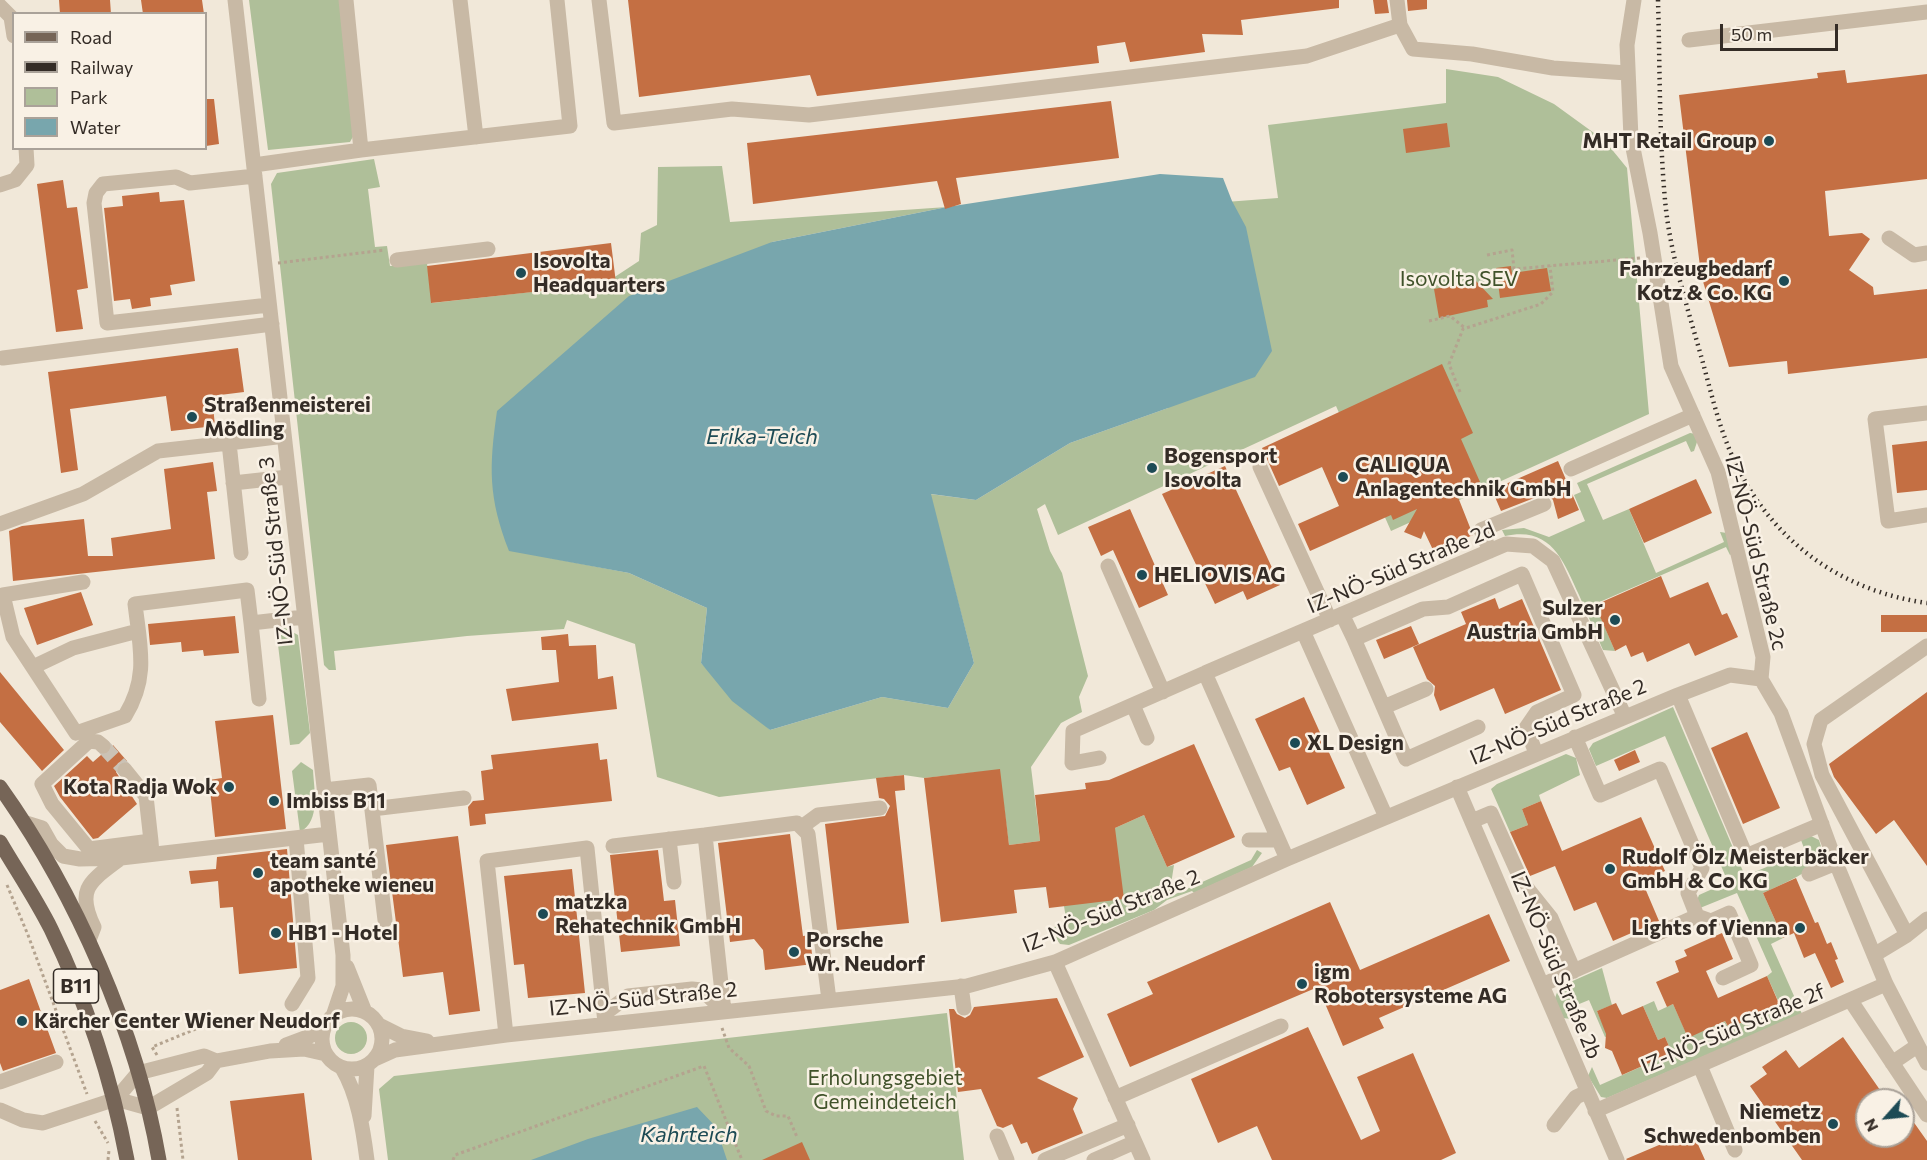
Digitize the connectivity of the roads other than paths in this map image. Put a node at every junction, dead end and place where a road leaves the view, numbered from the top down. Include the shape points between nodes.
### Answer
1 (235, 0) edge
2 (346, 0) edge
3 (460, 0) edge
4 (557, 0) edge
5 (599, 0) edge
6 (1397, 0) edge
7 (1634, 0) edge
8 (0, 6) edge
9 (1927, 12) edge
10 (12, 23) edge
11 (1400, 26) junction
12 (1689, 40) dead end
13 (1627, 73) junction
14 (476, 137) junction
15 (26, 150) edge
16 (362, 150) junction
17 (254, 171) junction
18 (0, 185) edge
19 (1889, 238) dead end
20 (488, 249) dead end
21 (397, 254) road end
22 (1927, 254) edge
23 (269, 305) junction
24 (272, 324) junction
25 (3, 358) dead end
26 (1927, 413) edge
27 (1692, 415) junction
28 (284, 436) junction
29 (229, 443) junction
30 (1260, 467) dead end
31 (1571, 469) dead end
32 (288, 477) junction
33 (233, 483) junction
34 (1544, 504) dead end
35 (1927, 516) edge
36 (0, 524) edge
37 (1490, 551) junction
38 (241, 553) dead end
39 (1108, 566) dead end
40 (83, 582) dead end
41 (1412, 585) junction
42 (1423, 609) junction
43 (304, 616) junction
44 (1336, 617) junction
45 (251, 623) junction
46 (138, 631) junction
47 (1303, 631) junction
48 (1354, 639) junction
49 (1927, 646) edge
50 (33, 667) junction
51 (1205, 673) junction
52 (1761, 679) junction
53 (1426, 689) dead end
54 (1163, 692) junction
55 (1678, 695) junction
56 (259, 699) dead end
57 (1133, 705) junction
58 (1384, 707) junction
59 (1625, 717) junction
60 (1478, 727) dead end
61 (1575, 736) junction
62 (1147, 738) dead end
63 (103, 746) dead end
64 (1536, 753) junction
65 (1099, 758) dead end
66 (125, 770) tunnel mouth
67 (0, 787) edge
68 (1457, 787) junction
69 (324, 790) junction
70 (464, 798) dead end
71 (880, 807) dead end
72 (372, 809) junction
73 (1386, 817) junction
74 (1472, 821) junction
75 (26, 823) junction
76 (1822, 824) junction
77 (803, 826) junction
78 (329, 834) junction
79 (705, 835) junction
80 (296, 838) junction
81 (669, 839) junction
82 (1249, 840) dead end
83 (1278, 840) junction
84 (0, 842) edge
85 (613, 846) dead end
86 (152, 848) junction
87 (121, 858) junction
88 (1287, 860) junction
89 (1836, 863) junction
90 (1809, 874) dead end
91 (674, 882) dead end
92 (1697, 916) junction
93 (385, 920) dead end
94 (1927, 920) edge
95 (1907, 935) junction
96 (89, 940) junction
97 (343, 955) junction
98 (1874, 955) junction
99 (1055, 962) junction
100 (1574, 971) junction
101 (1723, 978) dead end
102 (1886, 984) junction
103 (1542, 985) junction
104 (961, 986) junction
105 (829, 1000) junction
106 (1851, 1001) junction
107 (292, 1004) dead end
108 (964, 1008) dead end
109 (721, 1011) junction
110 (365, 1012) junction
111 (605, 1018) junction
112 (329, 1020) junction
113 (379, 1025) junction
114 (1281, 1026) dead end
115 (506, 1035) junction
116 (439, 1044) junction
117 (1917, 1046) junction
118 (270, 1051) junction
119 (326, 1054) junction
120 (216, 1061) junction
121 (56, 1062) dead end
122 (371, 1063) junction
123 (1892, 1063) junction
124 (1927, 1063) edge
125 (1700, 1066) junction
126 (342, 1068) junction
127 (138, 1073) junction
128 (0, 1082) edge
129 (1587, 1092) junction
130 (1115, 1098) junction
131 (116, 1099) junction
132 (148, 1107) junction
133 (0, 1110) edge
134 (1595, 1111) junction
135 (1927, 1115) edge
136 (1128, 1125) junction
137 (1554, 1125) dead end
138 (364, 1134) junction
139 (997, 1136) dead end
140 (1135, 1142) junction
141 (1735, 1150) dead end
142 (128, 1160) edge
143 (159, 1160) edge
144 (367, 1160) edge
145 (1007, 1160) edge
146 (1044, 1160) edge
147 (1094, 1160) edge
148 (1143, 1160) edge
149 (1617, 1160) edge

1 - 17 street, IZ-NÖ-Süd Straße 3
2 - 16 street
3 - 14 street
4 - 14 street via 570,126
5 - 11 street via 614,123 732,108 809,115 1295,58
6 - 11 street
7 - 13 street, IZ-NÖ-Süd Straße 2c
8 - 10 street
9 - 12 street
11 - 13 street via 1413,49 1553,68
13 - 27 street, IZ-NÖ-Süd Straße 2c via 1631,138 1671,366
14 - 16 street
15 - 18 street via 27,165 15,180
16 - 17 street
17 - 23 street, IZ-NÖ-Süd Straße 3
17 - 23 street via 190,183 176,177 102,184 94,203 107,323
19 - 22 street via 1914,255
20 - 21 street
23 - 24 street, IZ-NÖ-Süd Straße 3
24 - 25 street
24 - 28 street, IZ-NÖ-Süd Straße 3
26 - 35 street via 1875,419 1888,520
27 - 31 street
27 - 52 street, IZ-NÖ-Süd Straße 2c via 1718,472 1763,657
28 - 29 street
28 - 32 street, IZ-NÖ-Süd Straße 3
29 - 33 street
29 - 36 street via 158,451 83,494
30 - 44 street
32 - 33 street
32 - 43 street, IZ-NÖ-Süd Straße 3
33 - 38 street
34 - 37 street via 1481,530
37 - 41 street, IZ-NÖ-Süd Straße 2d
37 - 59 street, IZ-NÖ-Süd Straße 2d via 1506,544 1533,546 1553,561
39 - 54 street
40 - 50 street via 3,595 13,637
41 - 42 street
41 - 44 street, IZ-NÖ-Süd Straße 2d
42 - 48 street
42 - 64 street via 1448,607 1522,574 1574,696 1537,712 1526,728
43 - 45 street
43 - 69 street, IZ-NÖ-Süd Straße 3
44 - 47 street, IZ-NÖ-Süd Straße 2d
44 - 48 street
45 - 46 street via 247,590 135,604
45 - 56 street
46 - 50 street via 73,648
46 - 50 street via 142,659 137,696 125,716 102,725 76,733
47 - 51 street, IZ-NÖ-Süd Straße 2d
47 - 73 street
48 - 58 street
49 - 95 street via 1821,720 1814,744 1822,775
51 - 54 street, IZ-NÖ-Süd Straße 2d
51 - 83 street
52 - 55 street, IZ-NÖ-Süd Straße 2 via 1730,675
52 - 76 street, IZ-NÖ-Süd Straße 2c via 1781,713
53 - 58 street
54 - 57 street, IZ-NÖ-Süd Straße 2d
55 - 59 street, IZ-NÖ-Süd Straße 2
55 - 76 street via 1746,856
57 - 62 street
57 - 65 street, IZ-NÖ-Süd Straße 2d via 1073,731 1072,763
58 - 60 street via 1406,759
59 - 61 street, IZ-NÖ-Süd Straße 2
61 - 64 street, IZ-NÖ-Süd Straße 2
61 - 92 street via 1600,795 1660,769 1702,868 1688,893
63 - 86 street via 89,741 42,784 52,804 89,849
64 - 68 street, IZ-NÖ-Süd Straße 2
66 - 86 street via 146,796
67 - 75 main road, B11
68 - 73 street, IZ-NÖ-Süd Straße 2
68 - 74 street, IZ-NÖ-Süd Straße 2b
69 - 72 street via 369,785
69 - 78 street, IZ-NÖ-Süd Straße 3
70 - 72 street
71 - 77 street via 818,815
72 - 93 street
73 - 88 street, IZ-NÖ-Süd Straße 2
74 - 100 street via 1491,813 1522,882 1551,918
74 - 103 street, IZ-NÖ-Süd Straße 2b
75 - 87 street via 42,828 63,856
75 - 96 main road, B11
76 - 89 street, IZ-NÖ-Süd Straße 2c
77 - 79 street via 797,823
77 - 105 street via 808,834
78 - 80 street
78 - 97 street, IZ-NÖ-Süd Straße 3
79 - 81 street
79 - 109 street
80 - 86 street
80 - 107 street via 308,978
81 - 85 street
81 - 91 street
82 - 83 street
83 - 88 street
84 - 131 main road, B11 via 51,928 86,1010
86 - 87 street
87 - 96 street via 88,884 84,897 94,927
88 - 99 street, IZ-NÖ-Süd Straße 2
89 - 90 street
89 - 98 street, IZ-NÖ-Süd Straße 2c
92 - 100 street
92 - 101 street via 1711,921 1729,913 1751,965
94 - 95 street
95 - 98 street
96 - 127 main road, B11
97 - 110 street, IZ-NÖ-Süd Straße 3
97 - 112 street, IZ-NÖ-Süd Straße 3 via 343,986
98 - 102 street, IZ-NÖ-Süd Straße 2c
99 - 104 street, IZ-NÖ-Süd Straße 2
99 - 130 street
100 - 103 street
102 - 106 street, IZ-NÖ-Süd Straße 2f
102 - 117 street, IZ-NÖ-Süd Straße 2c
103 - 129 street, IZ-NÖ-Süd Straße 2b
104 - 105 street, IZ-NÖ-Süd Straße 2
104 - 108 street
105 - 109 street, IZ-NÖ-Süd Straße 2
106 - 123 street
106 - 125 street, IZ-NÖ-Süd Straße 2f
109 - 111 street, IZ-NÖ-Süd Straße 2
109 - 111 street via 702,990 692,989 628,996
110 - 112 street via 352,1009
110 - 113 street
111 - 115 street, IZ-NÖ-Süd Straße 2
111 - 115 street via 587,848 486,861
112 - 118 street via 310,1036
112 - 119 street via 322,1043
113 - 116 street, IZ-NÖ-Süd Straße 2 via 401,1036
113 - 122 street via 381,1050
114 - 130 street
115 - 116 street, IZ-NÖ-Süd Straße 2
116 - 122 street, IZ-NÖ-Süd Straße 2 via 395,1050
117 - 123 street
117 - 124 street, IZ-NÖ-Süd Straße 2c
118 - 119 street via 304,1049
118 - 120 street
119 - 126 street
120 - 127 street via 204,1056
120 - 132 street via 207,1073
121 - 128 street
122 - 126 street via 356,1070
122 - 138 street
123 - 135 street
125 - 134 street, IZ-NÖ-Süd Straße 2f
125 - 141 street
126 - 138 street via 350,1081
127 - 131 street
127 - 132 main road, B11
129 - 134 street, IZ-NÖ-Süd Straße 2b
129 - 137 street via 1576,1097
130 - 136 street
131 - 132 street
131 - 133 street via 42,1123
131 - 142 main road, B11
132 - 143 main road, B11
134 - 149 street, IZ-NÖ-Süd Straße 2b
136 - 140 street
136 - 146 street
138 - 144 street
139 - 145 street
140 - 147 street
140 - 148 street

